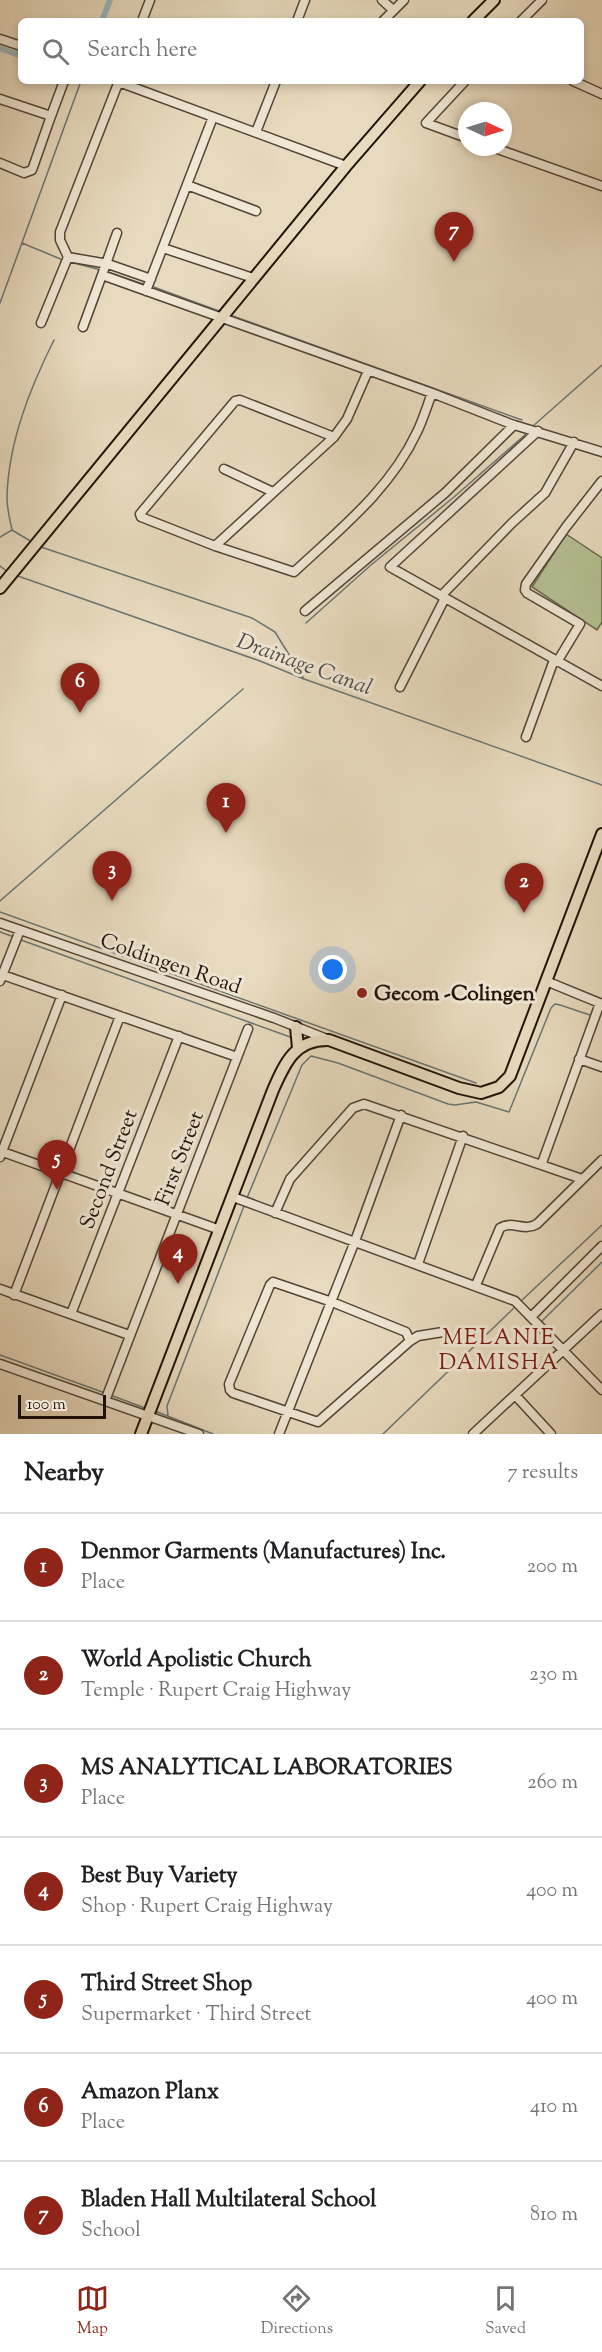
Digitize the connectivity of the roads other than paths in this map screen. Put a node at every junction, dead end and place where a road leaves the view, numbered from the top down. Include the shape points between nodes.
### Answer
1 (150, 0) edge
2 (305, 0) edge
3 (382, 0) edge
4 (404, 0) edge
5 (494, 0) edge
6 (542, 0) edge
7 (393, 10) junction
8 (143, 18) edge
9 (298, 18) edge
10 (386, 18) edge
11 (478, 18) edge
12 (524, 18) edge
13 (0, 39) edge
14 (18, 45) edge
15 (63, 84) edge
16 (117, 84) edge
17 (126, 84) edge
18 (275, 84) edge
19 (417, 84) edge
20 (462, 84) edge
21 (580, 84) edge
22 (602, 94) edge
23 (0, 99) edge
24 (51, 116) junction
25 (213, 117) junction
26 (256, 132) junction
27 (458, 135) edge
28 (512, 154) edge
29 (0, 163) edge
30 (346, 166) junction
31 (187, 186) junction
32 (602, 186) edge
33 (256, 211) dead end
34 (117, 233) dead end
35 (164, 248) junction
36 (68, 257) junction
37 (106, 264) junction
38 (102, 275) junction
39 (254, 278) junction
40 (151, 279) junction
41 (146, 291) junction
42 (220, 318) junction
43 (41, 323) dead end
44 (82, 327) dead end
45 (368, 371) junction
46 (432, 393) junction
47 (514, 425) junction
48 (538, 431) junction
49 (334, 437) junction
50 (574, 442) junction
51 (602, 452) edge
52 (224, 469) dead end
53 (602, 481) edge
54 (273, 492) junction
55 (215, 546) junction
56 (0, 588) edge
57 (443, 597) junction
58 (305, 611) dead end
59 (556, 661) junction
60 (602, 685) edge
61 (400, 687) dead end
62 (526, 738) dead end
63 (602, 834) edge
64 (0, 923) edge
65 (18, 935) junction
66 (1, 976) edge
67 (546, 981) junction
68 (62, 995) junction
69 (601, 1003) edge
70 (120, 1016) junction
71 (296, 1027) junction
72 (248, 1029) dead end
73 (179, 1036) junction
74 (329, 1040) junction
75 (298, 1048) junction
76 (237, 1057) junction
77 (579, 1059) junction
78 (602, 1067) edge
79 (401, 1115) junction
80 (463, 1136) junction
81 (1, 1153) edge
82 (602, 1160) edge
83 (542, 1163) junction
84 (61, 1173) junction
85 (582, 1179) junction
86 (118, 1193) junction
87 (233, 1197) junction
88 (275, 1213) junction
89 (176, 1214) junction
90 (220, 1230) junction
91 (355, 1241) junction
92 (602, 1246) edge
93 (418, 1264) junction
94 (476, 1285) junction
95 (0, 1290) edge
96 (14, 1295) junction
97 (332, 1302) junction
98 (71, 1314) junction
99 (602, 1314) edge
100 (531, 1316) junction
101 (443, 1332) dead end
102 (129, 1335) junction
103 (410, 1341) junction
104 (563, 1350) junction
105 (0, 1364) edge
106 (602, 1390) edge
107 (515, 1395) junction
108 (105, 1401) junction
109 (287, 1413) junction
110 (148, 1416) junction
111 (141, 1434) edge
112 (199, 1434) edge
113 (279, 1434) edge
114 (473, 1434) edge
115 (551, 1434) edge

1 - 8 street
2 - 9 street
3 - 7 street
4 - 7 street
5 - 11 main road
6 - 12 street
7 - 10 street
13 - 14 street
15 - 24 street
16 - 36 street via 60,232
17 - 25 street
18 - 26 street
19 - 30 main road
20 - 27 street via 426,123
21 - 22 street
23 - 24 street
24 - 29 street via 32,170 24,173
25 - 26 street
25 - 31 street
26 - 30 street
28 - 32 street
30 - 39 main road
31 - 33 street
31 - 35 street
34 - 37 street
35 - 39 street
35 - 40 street
36 - 37 street
36 - 43 street
37 - 38 street
37 - 40 street
38 - 41 street
38 - 44 street
39 - 42 main road
40 - 41 street
41 - 42 street
42 - 45 street
42 - 56 main road
45 - 46 street
45 - 49 street via 347,419
46 - 47 street
46 - 55 street via 416,433 375,495 294,572
47 - 48 street
47 - 58 street via 446,493
48 - 50 street
48 - 57 street via 390,567
49 - 54 street
49 - 55 street via 235,401 140,514
50 - 51 street
50 - 57 street via 545,493
52 - 54 street
53 - 59 street via 526,584 527,592 580,624
54 - 55 street
57 - 59 street
57 - 61 street
59 - 60 street
59 - 62 street
63 - 67 main road
64 - 65 street, Coldingen Road
65 - 66 street
65 - 71 street, Coldingen Road
66 - 68 street
67 - 69 street
67 - 74 main road via 510,1076 490,1091 459,1088
68 - 70 street
68 - 81 street
69 - 77 street
70 - 73 street
70 - 84 street
71 - 74 street, Coldingen Road
71 - 75 main road
72 - 76 street, First Street
73 - 76 street
73 - 86 street, Second Street
74 - 75 main road
75 - 87 main road via 286,1061 273,1090
76 - 89 street, First Street
77 - 78 street
77 - 83 street
79 - 80 street
79 - 88 street via 364,1104 353,1108 290,1179
79 - 91 street
80 - 83 street
80 - 93 street
81 - 84 street
82 - 85 street
83 - 85 street
84 - 86 street
84 - 96 street
85 - 94 street via 531,1227 500,1228
86 - 89 street
86 - 98 street, Second Street
87 - 88 street
87 - 90 main road
88 - 91 street
89 - 90 street
89 - 102 street, First Street
90 - 110 main road
91 - 93 street
91 - 97 street
92 - 100 street
93 - 94 street
94 - 100 street via 515,1301
95 - 96 street
96 - 98 street
97 - 103 street via 406,1332
97 - 109 street
97 - 109 street via 273,1282 229,1384 233,1393
98 - 102 street
99 - 104 street
100 - 104 street
101 - 103 street
102 - 108 street, First Street
103 - 109 street via 322,1420 314,1422
104 - 106 street
104 - 107 street
105 - 108 street
107 - 114 street
107 - 115 street
108 - 110 street
109 - 113 street
110 - 111 main road
110 - 112 street

